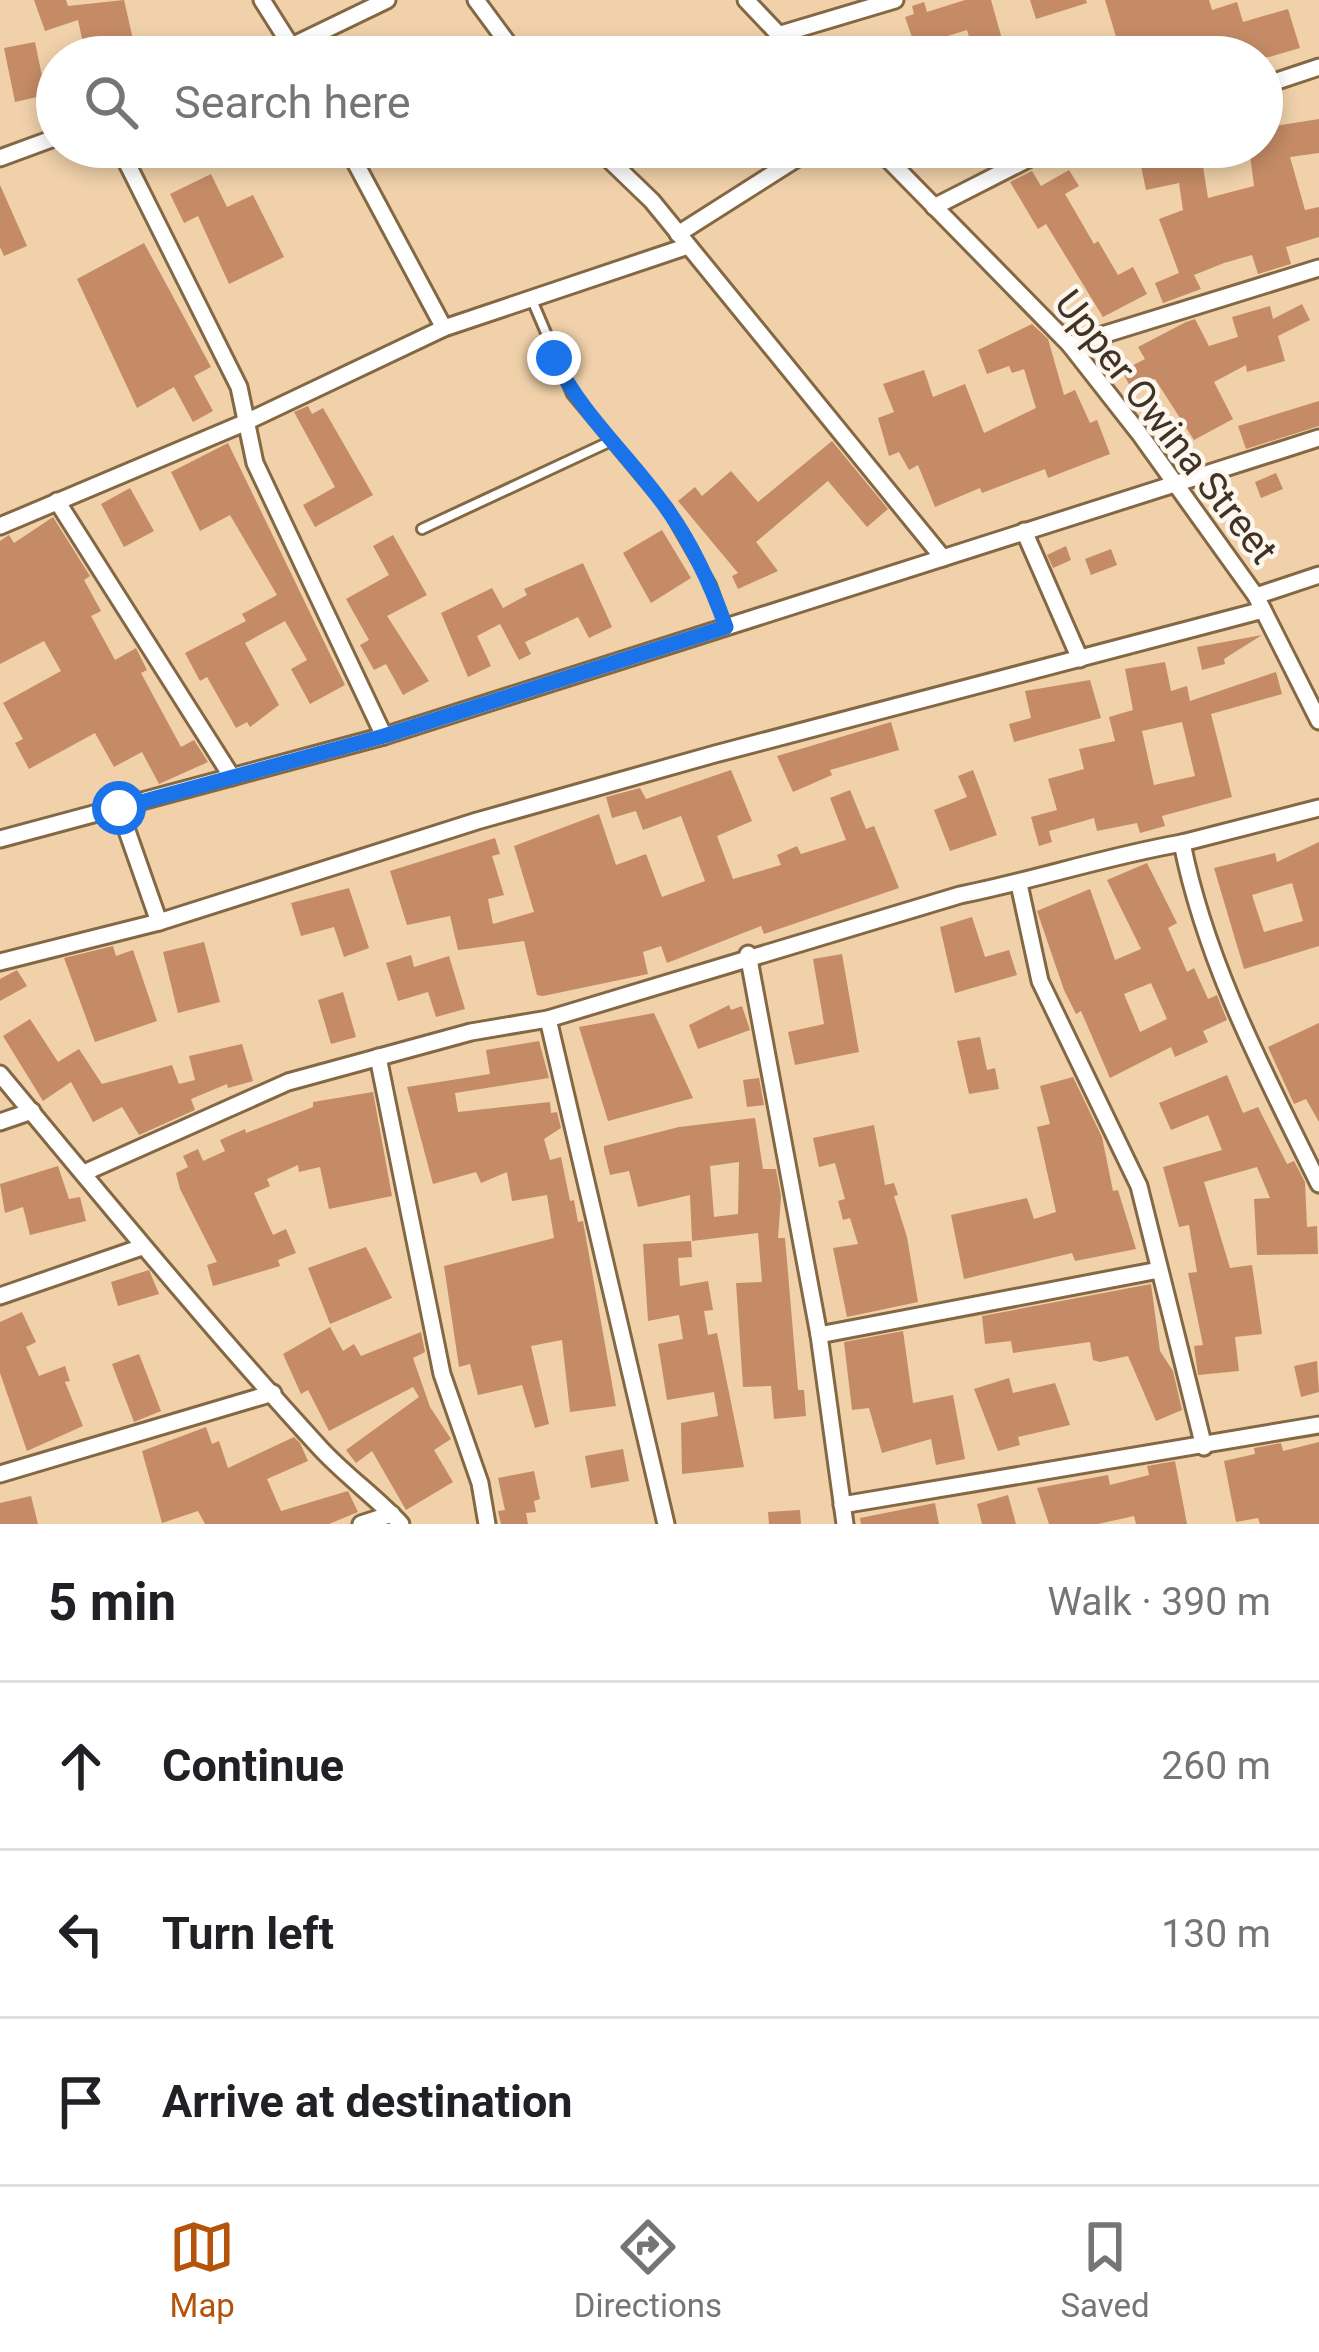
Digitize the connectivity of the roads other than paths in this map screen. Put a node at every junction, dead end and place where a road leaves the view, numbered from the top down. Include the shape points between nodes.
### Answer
1 (262, 0) edge
2 (387, 0) edge
3 (476, 0) edge
4 (746, 0) edge
5 (895, 0) edge
6 (781, 34) joint
7 (286, 36) edge
8 (324, 36) edge
9 (503, 36) edge
10 (1319, 67) edge
11 (1283, 79) edge
12 (36, 145) edge
13 (0, 158) edge
14 (130, 168) edge
15 (358, 168) edge
16 (616, 168) edge
17 (785, 168) edge
18 (896, 168) edge
19 (1011, 168) edge
20 (934, 207) junction
21 (683, 240) junction
22 (1319, 268) edge
23 (531, 299) junction
24 (445, 328) junction
25 (1070, 345) junction
26 (244, 422) junction
27 (1319, 438) edge
28 (609, 442) junction
29 (1172, 482) junction
30 (57, 501) junction
31 (0, 526) edge
32 (422, 529) dead end
33 (1024, 531) junction
34 (943, 558) junction
35 (1319, 574) edge
36 (1259, 603) junction
37 (726, 627) junction
38 (1080, 658) junction
39 (1319, 721) edge
40 (384, 736) junction
41 (232, 777) junction
42 (119, 808) junction
43 (1319, 808) edge
44 (0, 839) edge
45 (1182, 843) junction
46 (1018, 884) junction
47 (159, 922) junction
48 (748, 954) junction
49 (0, 962) edge
50 (548, 1018) junction
51 (378, 1057) junction
52 (0, 1074) edge
53 (32, 1111) junction
54 (0, 1122) edge
55 (86, 1172) junction
56 (1319, 1184) edge
57 (142, 1247) junction
58 (1159, 1270) junction
59 (0, 1296) edge
60 (819, 1335) junction
61 (273, 1393) junction
62 (1319, 1425) edge
63 (1204, 1447) junction
64 (0, 1474) edge
65 (842, 1505) junction
66 (396, 1519) edge
67 (361, 1524) edge
68 (487, 1524) edge
69 (666, 1524) edge
70 (845, 1524) edge

1 - 7 street
2 - 8 street
3 - 9 street
4 - 6 street
5 - 6 street
10 - 11 street
12 - 13 street
14 - 26 street via 239,387
15 - 24 street
16 - 21 street
17 - 21 street
18 - 20 street, Upper Owina Street
19 - 20 street
20 - 25 street, Upper Owina Street
21 - 23 street
21 - 34 street
22 - 25 street
23 - 24 street
23 - 28 lane via 572,394
24 - 26 street
25 - 29 street, Upper Owina Street
26 - 30 street
26 - 40 street via 255,464
27 - 29 street
28 - 32 lane
28 - 37 lane via 678,526
29 - 33 street
29 - 36 street, Upper Owina Street
30 - 31 street
30 - 41 street
33 - 34 street
33 - 38 street
34 - 37 street
35 - 36 street
36 - 38 street
36 - 39 street, Upper Owina Street
37 - 40 street
38 - 47 street via 477,821
40 - 41 street
41 - 42 street
42 - 44 street
42 - 47 street
43 - 45 street
45 - 46 street
45 - 56 street via 1194,902 1245,1032
46 - 48 street
46 - 58 street via 1040,981 1139,1186
47 - 49 street
48 - 50 street
48 - 60 street
50 - 51 street
50 - 69 street
51 - 55 street via 288,1082
51 - 68 street via 442,1374
52 - 53 street
53 - 54 street
53 - 55 street
55 - 57 street
57 - 59 street
57 - 61 street
58 - 60 street
58 - 63 street
60 - 65 street
61 - 64 street
61 - 66 street
62 - 63 street
63 - 65 street
65 - 70 street
66 - 67 street

